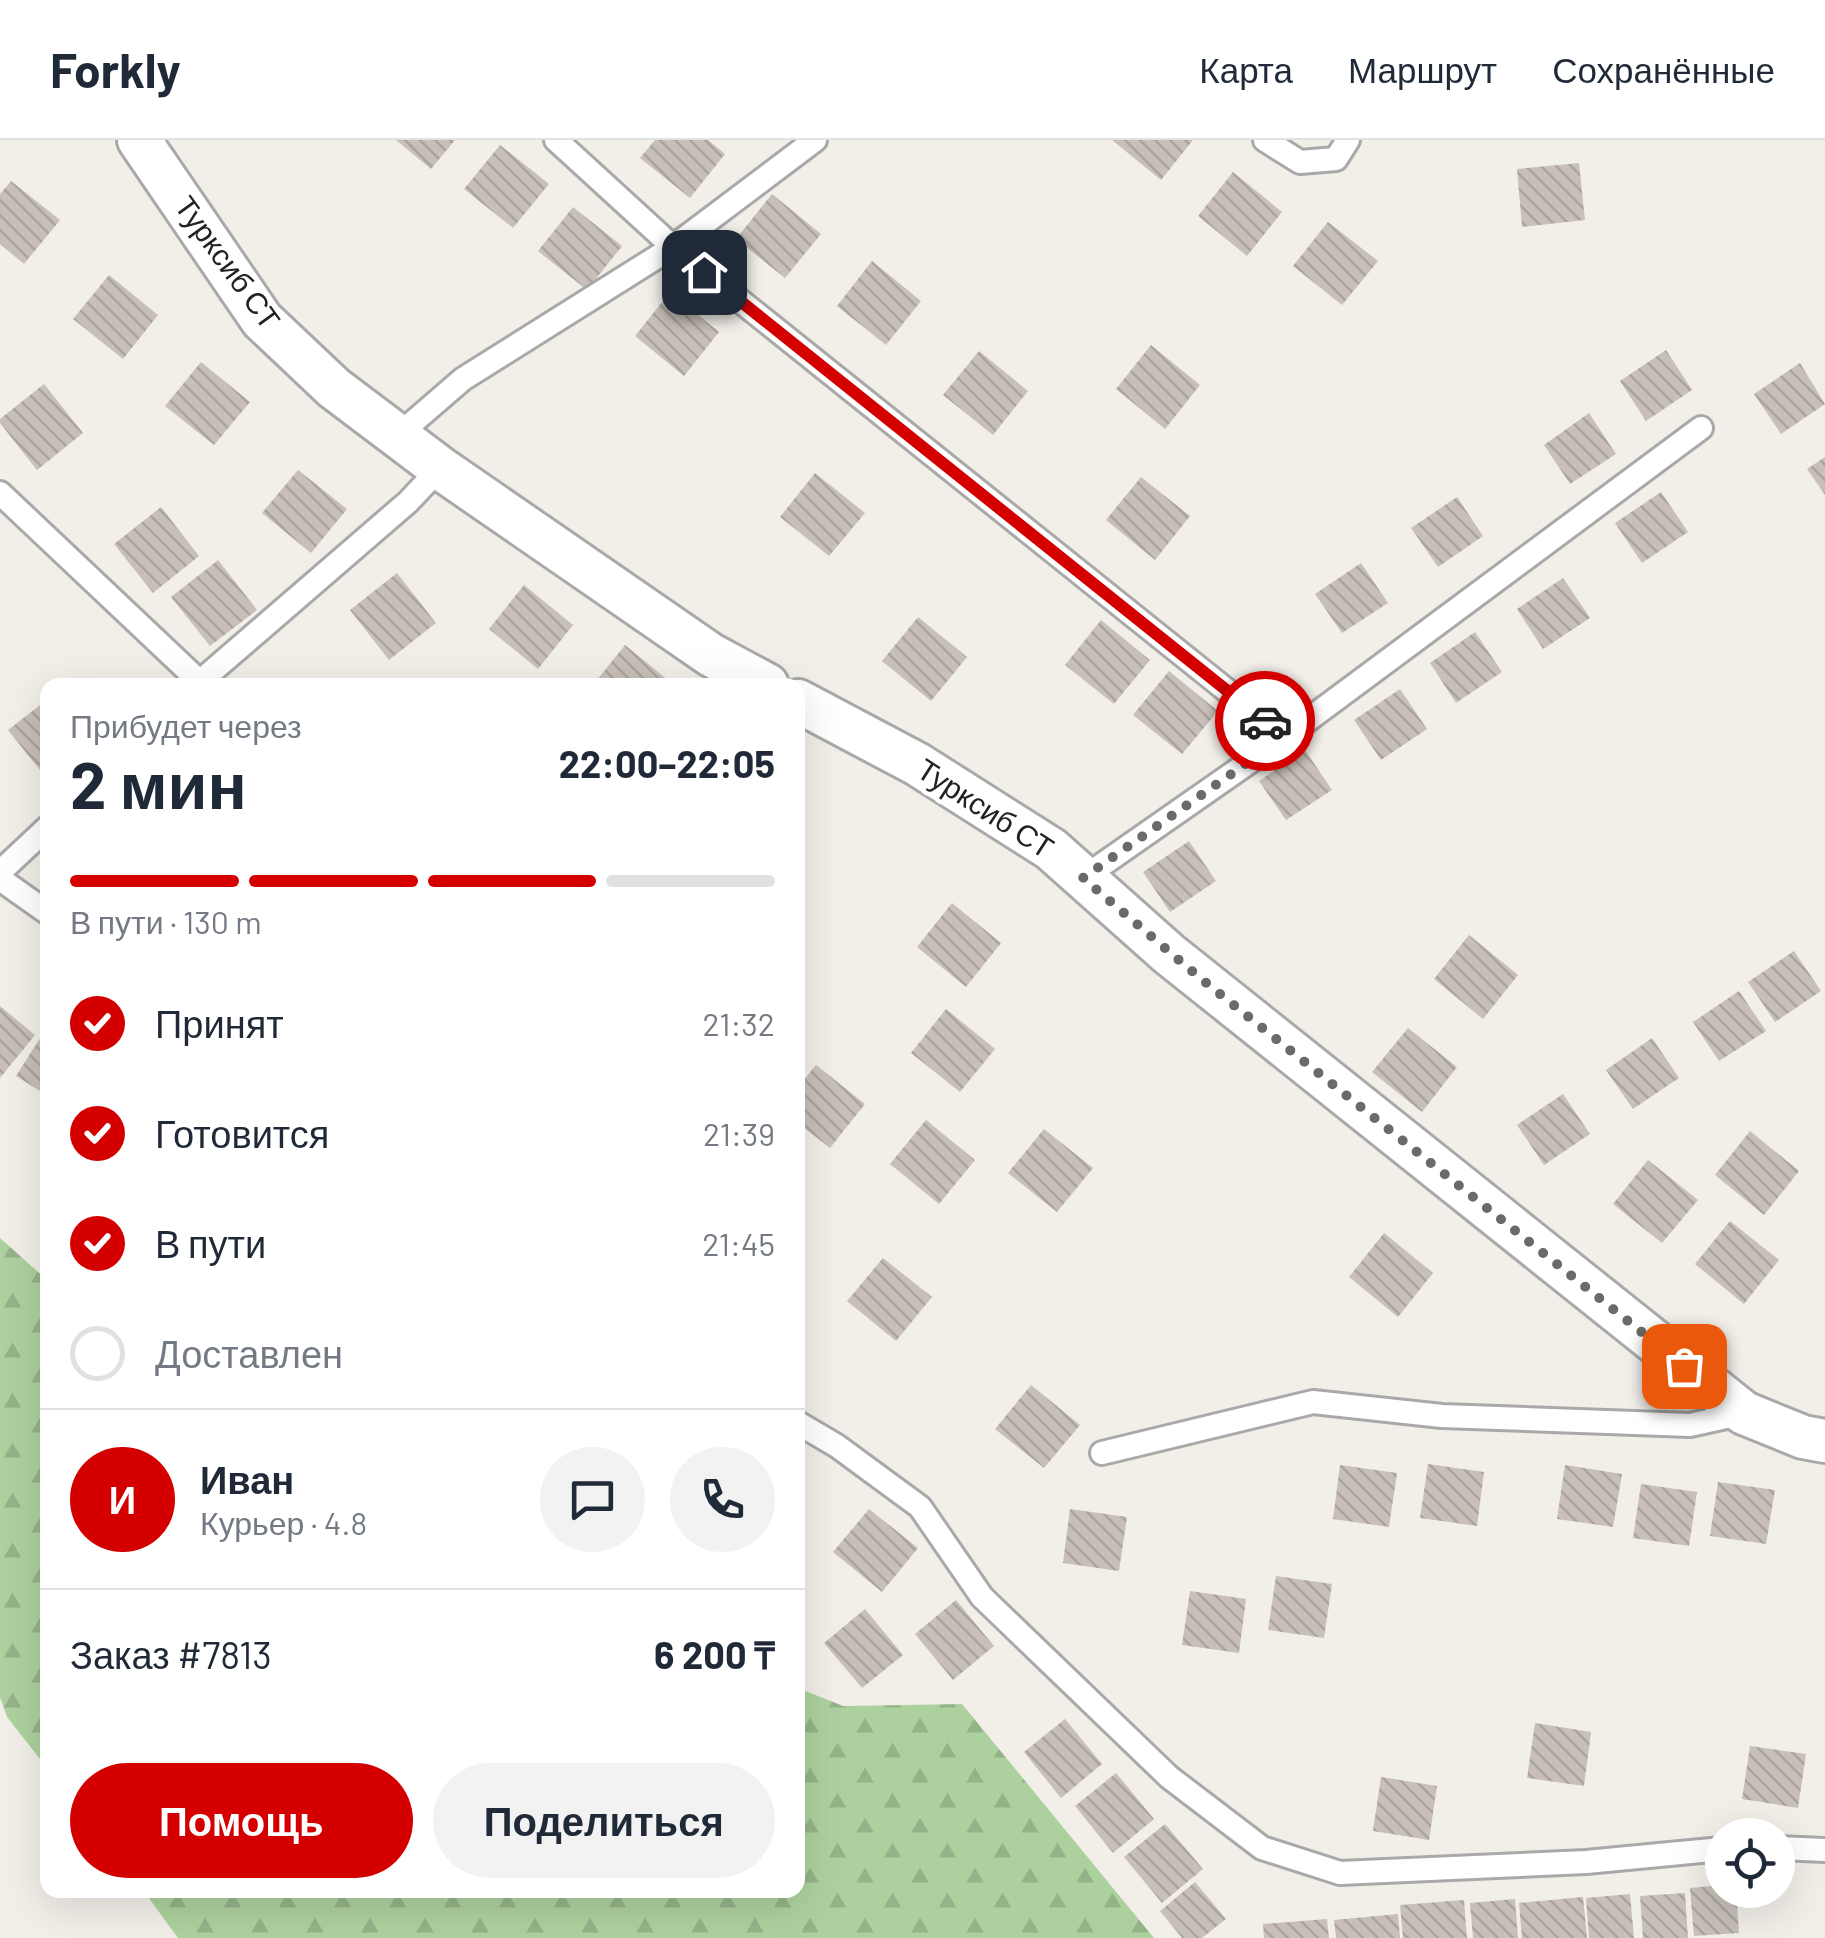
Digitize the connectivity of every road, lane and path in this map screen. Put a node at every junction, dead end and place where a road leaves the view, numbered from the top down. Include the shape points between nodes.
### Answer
1 (139, 140) edge
2 (556, 140) edge
3 (816, 140) edge
4 (1265, 140) edge
5 (1348, 140) edge
6 (673, 247) junction
7 (1701, 428) dead end
8 (397, 436) junction
9 (440, 468) junction
10 (0, 493) edge
11 (193, 678) edge
12 (204, 678) edge
13 (755, 678) edge
14 (805, 705) edge
15 (1284, 737) junction
16 (40, 834) edge
17 (0, 876) edge
18 (1083, 878) junction
19 (40, 907) edge
20 (1744, 1413) junction
21 (805, 1426) edge
22 (1825, 1441) edge
23 (1102, 1453) dead end
24 (1795, 1849) edge
25 (1705, 1850) edge
26 (1825, 1850) edge

1 - 8 street, Турксиб СТ via 262,320
2 - 6 lane
3 - 6 lane
4 - 5 lane via 1300,162 1336,159
6 - 8 lane via 463,379
6 - 15 lane
7 - 15 lane
8 - 9 street, Турксиб СТ
9 - 12 lane
9 - 13 street, Турксиб СТ via 711,655
10 - 11 lane
14 - 18 street, Турксиб СТ via 917,764
15 - 18 lane
16 - 17 lane
17 - 19 lane
18 - 20 street, Турксиб СТ
20 - 22 street, Турксиб СТ
20 - 23 lane via 1690,1425 1442,1416 1313,1402
21 - 25 lane via 920,1507 982,1597 1168,1776 1262,1848 1340,1873
24 - 26 lane

